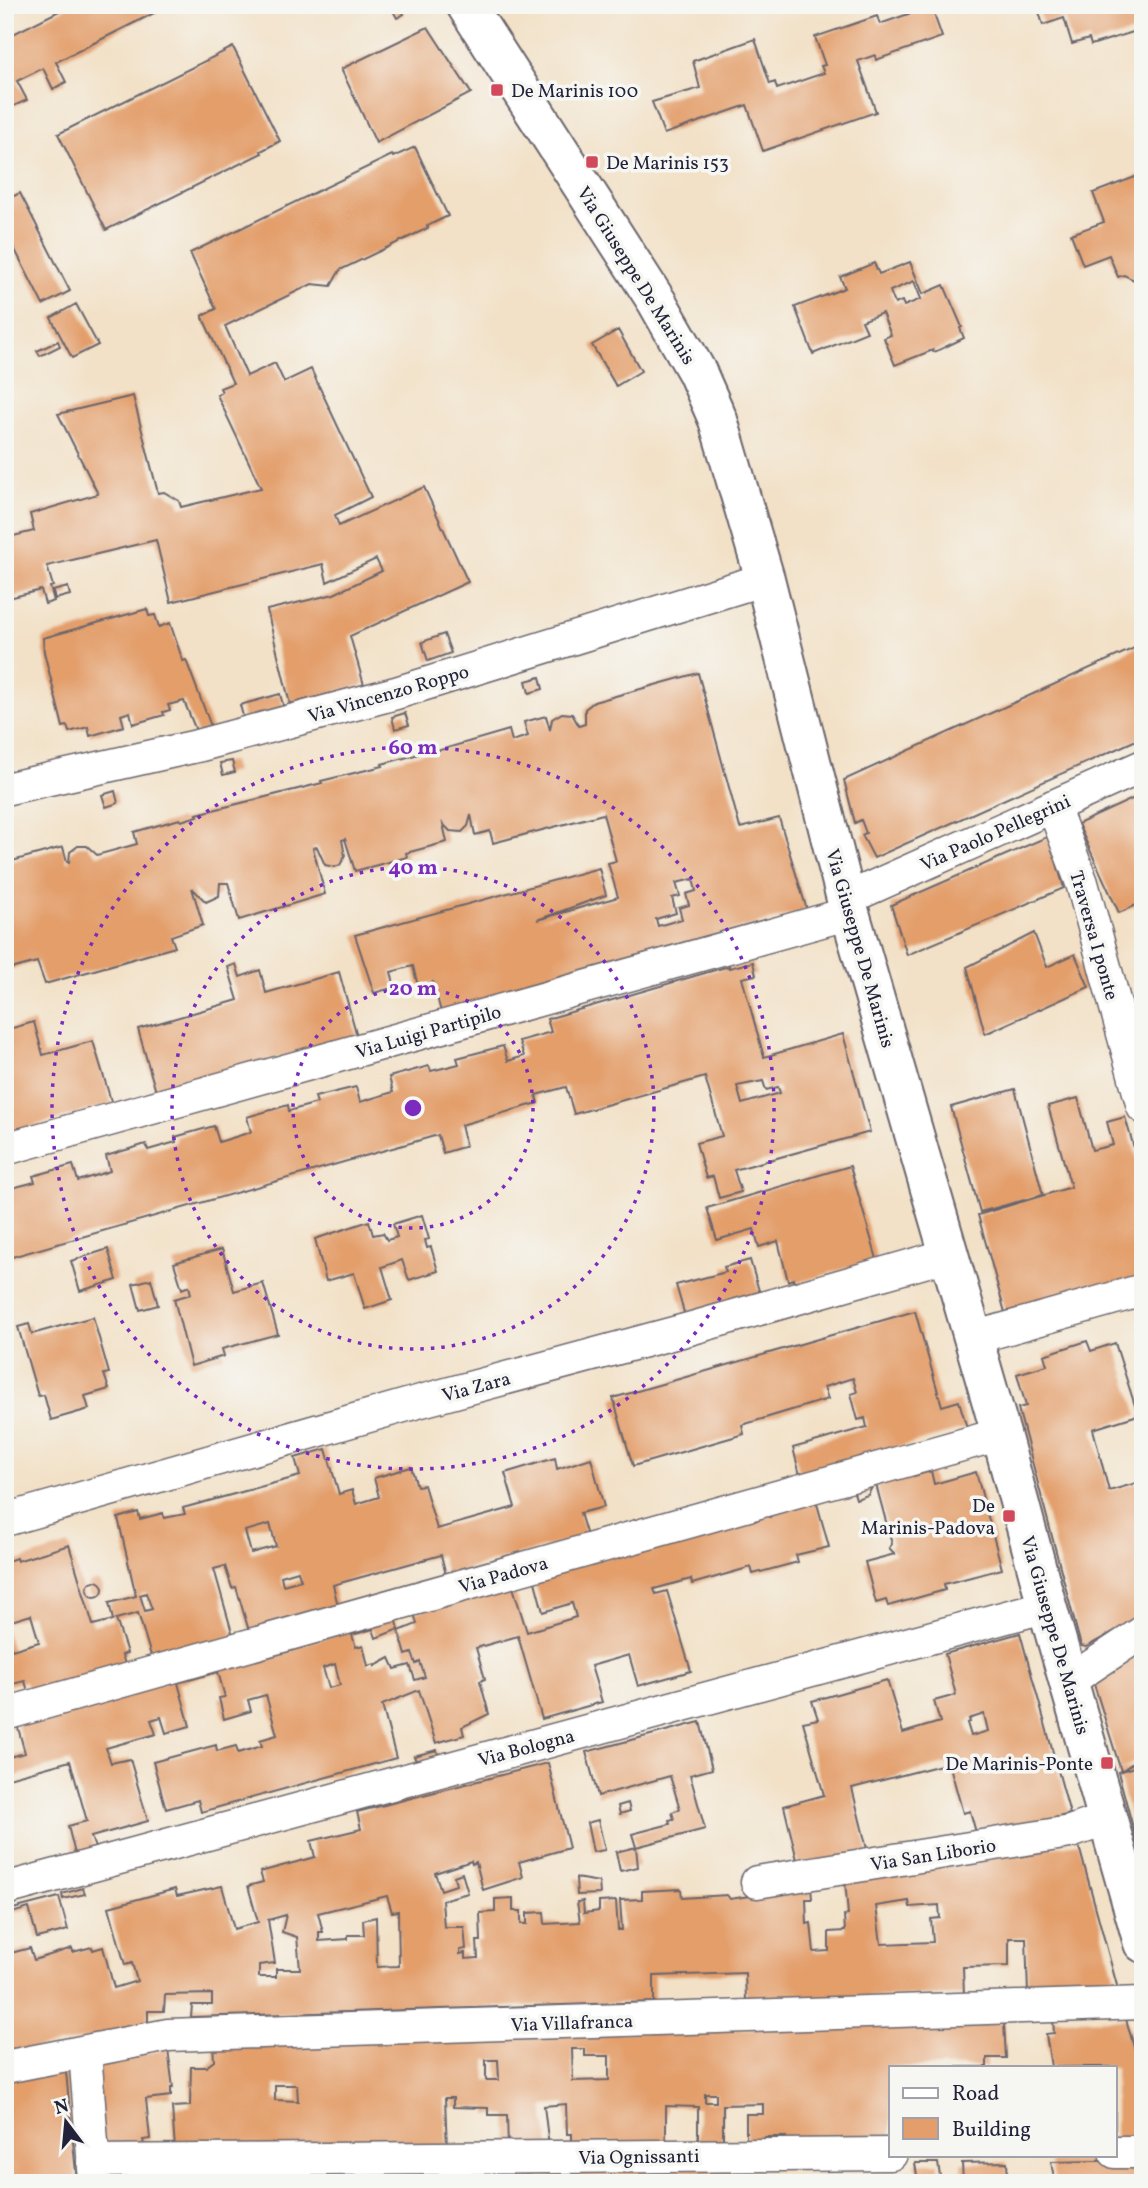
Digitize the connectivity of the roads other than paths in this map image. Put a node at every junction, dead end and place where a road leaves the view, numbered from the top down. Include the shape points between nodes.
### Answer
1 (466, 5) edge
2 (765, 579) junction
3 (1143, 766) edge
4 (5, 789) edge
5 (1053, 806) junction
6 (848, 906) junction
7 (1143, 1107) edge
8 (5, 1149) edge
9 (948, 1255) junction
10 (1143, 1290) edge
11 (973, 1338) junction
12 (1001, 1434) junction
13 (5, 1520) edge
14 (1047, 1606) junction
15 (1143, 1632) edge
16 (1069, 1681) junction
17 (5, 1714) edge
18 (1108, 1819) junction
19 (757, 1882) dead end
20 (1135, 1887) edge
21 (5, 1889) edge
22 (1143, 1943) edge
23 (1143, 2003) edge
24 (85, 2052) junction
25 (5, 2067) edge
26 (1116, 2152) edge
27 (1143, 2152) edge
28 (889, 2154) edge
29 (94, 2172) edge

1 - 2 street, Via Giuseppe De Marinis via 697,372 718,420
2 - 4 street, Via Vincenzo Roppo via 396,693 197,746
2 - 6 street, Via Giuseppe De Marinis
3 - 5 street, Via Paolo Pellegrini
5 - 6 street, Via Paolo Pellegrini
5 - 7 street, Traversa I ponte via 1082,883
6 - 8 street, Via Luigi Partipilo
6 - 9 street, Via Giuseppe De Marinis
9 - 11 street, Via Giuseppe De Marinis
9 - 13 street, Via Zara
10 - 11 street
11 - 12 street, Via Giuseppe De Marinis
12 - 14 street, Via Giuseppe De Marinis
12 - 17 street, Via Padova
14 - 16 street, Via Giuseppe De Marinis
14 - 21 street, Via Bologna
15 - 16 street
16 - 18 street, Via Giuseppe De Marinis
18 - 19 street, Via San Liborio via 1070,1832
18 - 20 street, Via Giuseppe De Marinis
20 - 22 street, Via Giuseppe De Marinis
23 - 24 street, Via Villafranca via 168,2035
24 - 25 street, Via Villafranca
24 - 29 street
26 - 27 street
28 - 29 street, Via Ognissanti

